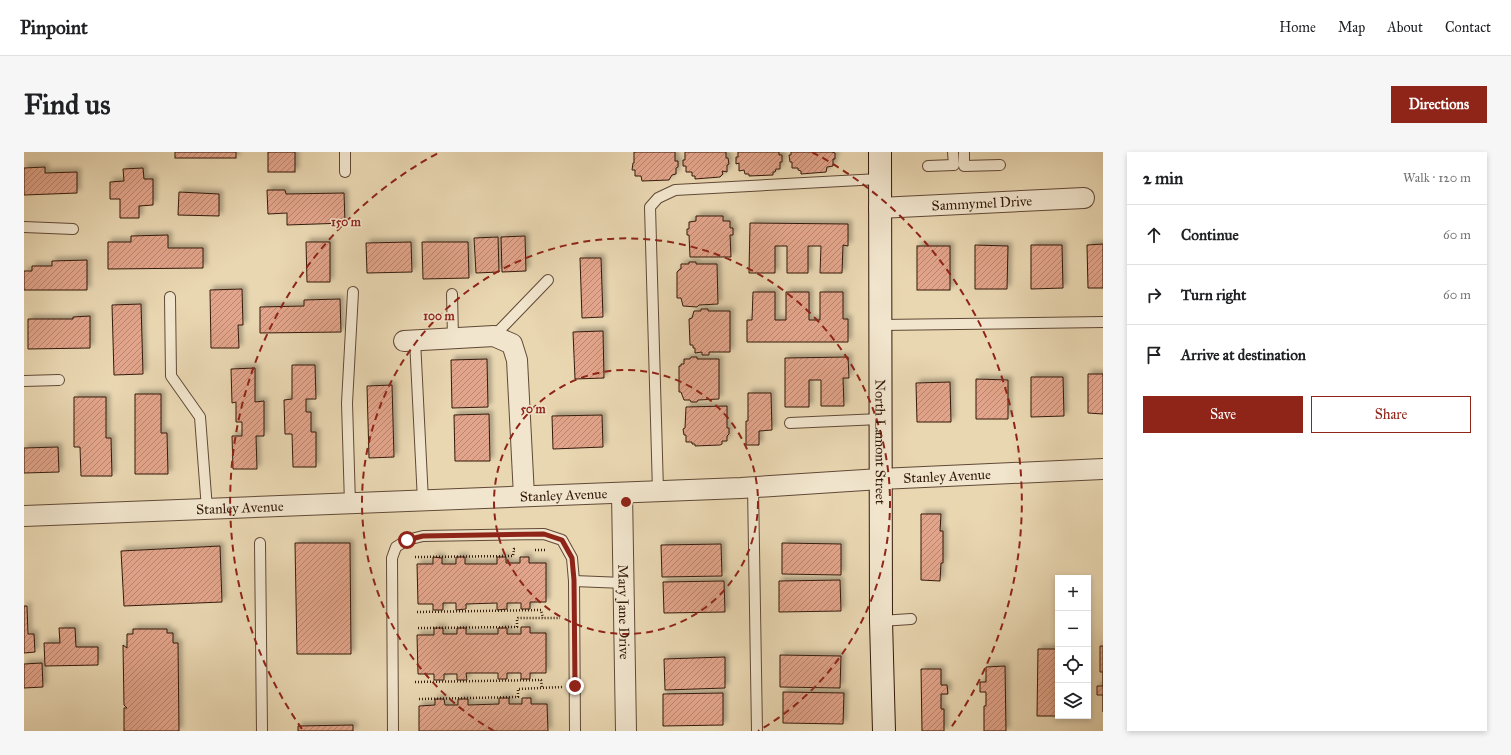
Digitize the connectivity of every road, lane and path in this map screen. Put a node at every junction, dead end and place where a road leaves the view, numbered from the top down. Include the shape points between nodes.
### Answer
1 (345, 152) edge
2 (880, 152) edge
3 (953, 152) edge
4 (964, 152) edge
5 (1000, 165) dead end
6 (928, 166) dead end
7 (345, 172) dead end
8 (879, 179) junction
9 (1084, 198) dead end
10 (879, 208) junction
11 (24, 227) edge
12 (73, 229) dead end
13 (548, 280) dead end
14 (353, 292) dead end
15 (452, 294) dead end
16 (170, 297) dead end
17 (1103, 322) edge
18 (880, 325) junction
19 (494, 336) junction
20 (454, 338) junction
21 (410, 340) joint
22 (59, 380) dead end
23 (24, 381) edge
24 (880, 419) junction
25 (790, 423) dead end
26 (1103, 469) edge
27 (880, 479) junction
28 (753, 488) junction
29 (658, 491) junction
30 (622, 493) junction
31 (524, 496) junction
32 (423, 501) junction
33 (350, 504) junction
34 (207, 509) junction
35 (24, 516) edge
36 (260, 543) dead end
37 (566, 547) junction
38 (522, 549) dead end
39 (529, 550) dead end
40 (415, 557) dead end
41 (574, 580) junction
42 (624, 583) junction
43 (417, 612) dead end
44 (575, 617) junction
45 (543, 618) junction
46 (911, 619) dead end
47 (881, 621) junction
48 (418, 628) dead end
49 (416, 682) dead end
50 (575, 686) junction
51 (542, 688) junction
52 (419, 698) dead end
53 (262, 731) edge
54 (393, 731) edge
55 (575, 731) edge
56 (626, 731) edge
57 (757, 731) edge
58 (884, 731) edge

1 - 7 lane
2 - 8 street, North Lamont Street
3 - 6 lane via 954,165
4 - 5 lane via 964,166
8 - 10 street, North Lamont Street
8 - 29 lane via 675,190 658,198 650,207
9 - 10 street, Sammymel Drive
10 - 18 street, North Lamont Street
11 - 12 lane
13 - 19 lane
14 - 33 lane via 347,403
15 - 20 lane
16 - 34 lane via 171,376 200,417
17 - 18 lane
18 - 24 street, North Lamont Street
19 - 20 street
19 - 31 street via 512,344 517,360
20 - 21 street
21 - 32 lane
22 - 23 lane
24 - 25 lane
24 - 27 street, North Lamont Street
26 - 27 street, Stanley Avenue
27 - 28 street, Stanley Avenue
27 - 47 street, North Lamont Street
28 - 29 street, Stanley Avenue
28 - 57 lane
29 - 30 street, Stanley Avenue
30 - 31 street, Stanley Avenue
30 - 42 street, Mary Jane Drive
31 - 32 street, Stanley Avenue
32 - 33 street, Stanley Avenue
33 - 34 street, Stanley Avenue
34 - 35 street, Stanley Avenue
36 - 53 lane
37 - 39 path
37 - 41 lane via 572,558
37 - 54 lane via 562,540 544,534 423,536 407,540 396,547 392,558
38 - 40 path via 514,549 514,556
41 - 42 lane
41 - 44 lane
42 - 56 street, Mary Jane Drive
43 - 45 path via 542,610
44 - 45 path
44 - 50 lane
45 - 48 path via 518,618 517,627
46 - 47 lane
47 - 58 street, North Lamont Street
49 - 51 path via 541,680
50 - 51 path
50 - 55 lane
51 - 52 path via 518,689 518,697

